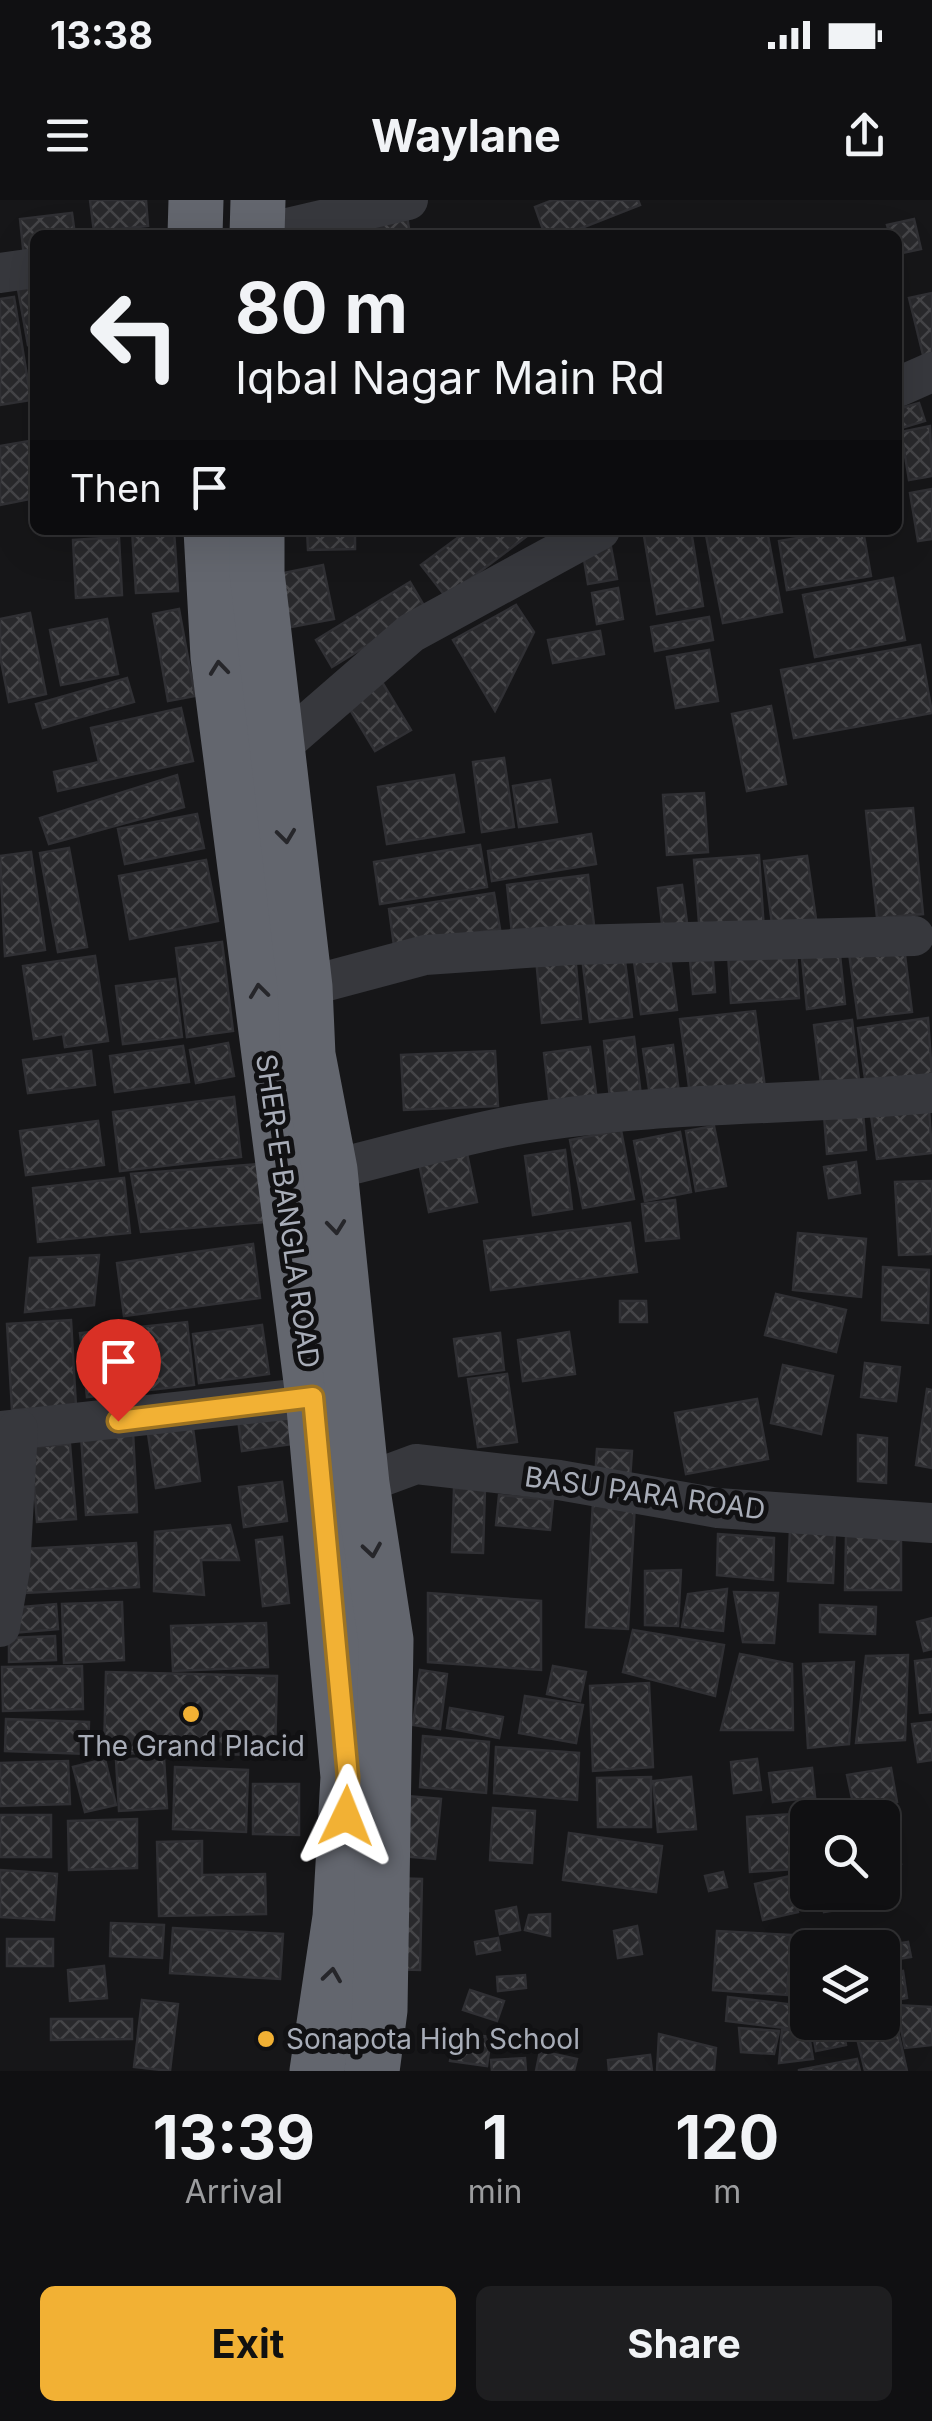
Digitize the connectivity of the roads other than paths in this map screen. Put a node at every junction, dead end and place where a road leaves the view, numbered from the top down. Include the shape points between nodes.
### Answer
1 (196, 200) edge
2 (258, 200) edge
3 (408, 200) edge
4 (195, 230) edge
5 (256, 230) edge
6 (278, 230) edge
7 (30, 269) edge
8 (0, 273) edge
9 (932, 372) edge
10 (902, 385) edge
11 (210, 535) edge
12 (258, 535) edge
13 (591, 535) edge
14 (276, 751) junction
15 (270, 894) junction
16 (914, 936) dead end
17 (305, 987) junction
18 (932, 1093) edge
19 (330, 1170) junction
20 (313, 1397) junction
21 (9, 1430) edge
22 (362, 1484) junction
23 (932, 1523) edge
24 (0, 1627) edge
25 (318, 2071) edge
26 (372, 2071) edge

1 - 4 highway
2 - 5 highway
3 - 6 street
7 - 8 street
9 - 10 street
15 -> 11 highway, SHER-E-BANGLA ROAD via 218,656
12 - 14 highway, SHER-E-BANGLA ROAD
13 - 14 street via 411,634
14 -> 15 highway, SHER-E-BANGLA ROAD
15 - 17 highway, SHER-E-BANGLA ROAD
20 -> 15 highway, SHER-E-BANGLA ROAD
16 - 17 street via 426,954
17 - 19 highway, SHER-E-BANGLA ROAD via 308,1055
18 - 19 street via 688,1106 522,1124
19 -> 22 highway, SHER-E-BANGLA ROAD
20 - 21 street
25 -> 20 highway, SHER-E-BANGLA ROAD via 340,1917 348,1777
21 - 24 street via 10,1569
22 - 23 street, BASU PARA ROAD via 416,1464 718,1508
22 -> 26 highway, SHER-E-BANGLA ROAD via 386,1640 380,2010

